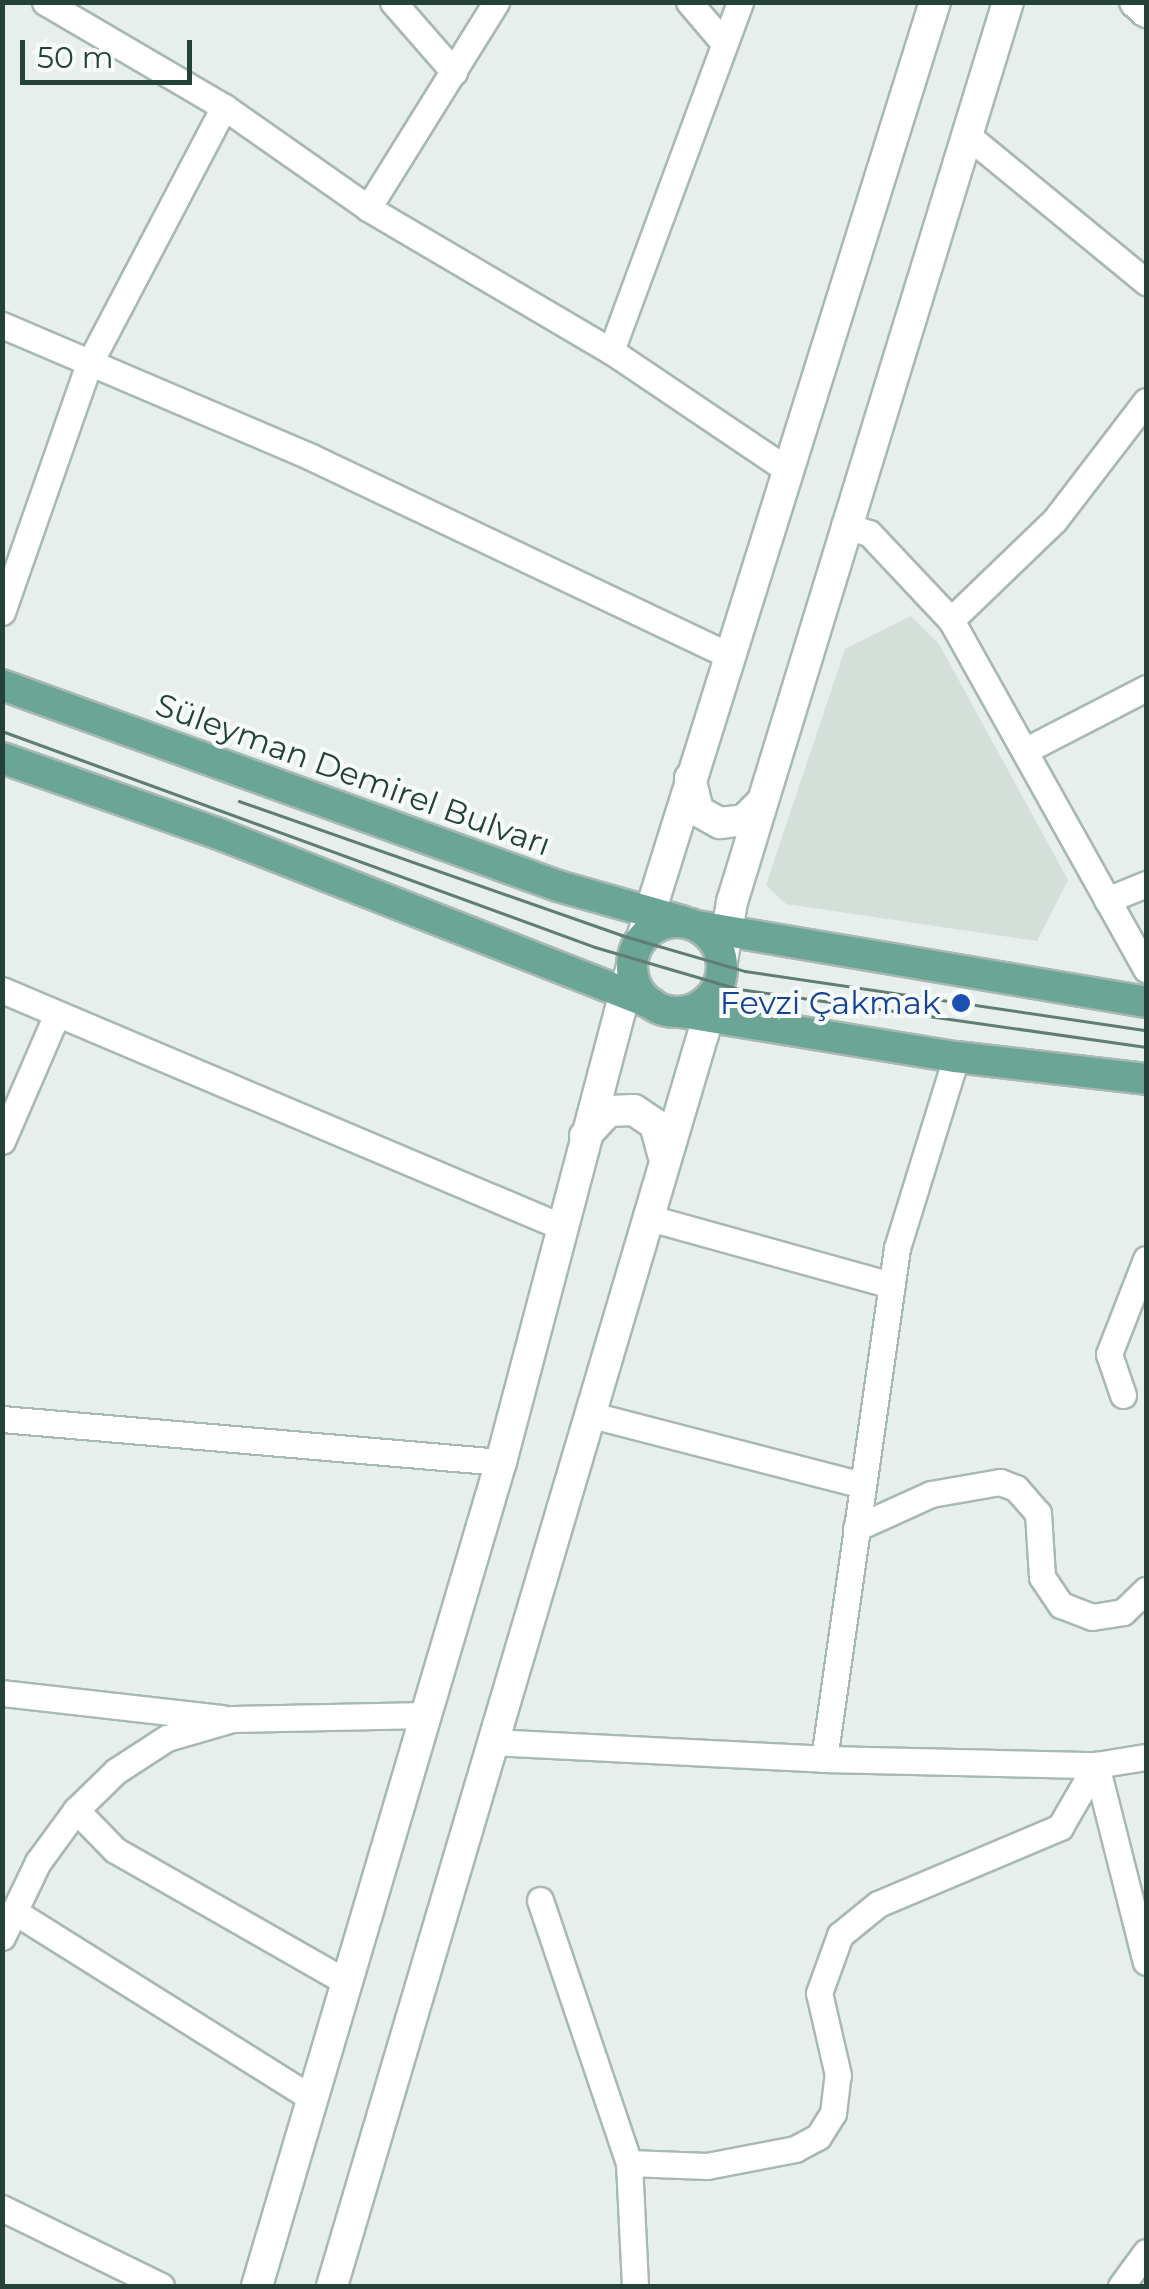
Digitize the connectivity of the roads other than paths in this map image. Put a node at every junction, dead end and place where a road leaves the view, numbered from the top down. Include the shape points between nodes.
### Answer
1 (45, 2) edge
2 (393, 2) edge
3 (496, 2) edge
4 (689, 2) edge
5 (740, 2) edge
6 (935, 2) edge
7 (1008, 2) edge
8 (1135, 2) edge
9 (1146, 12) edge
10 (724, 43) junction
11 (454, 72) junction
12 (224, 107) junction
13 (967, 135) junction
14 (368, 208) junction
15 (1146, 282) edge
16 (2, 326) edge
17 (612, 351) junction
18 (89, 364) junction
19 (1146, 400) edge
20 (786, 469) junction
21 (844, 525) junction
22 (2, 612) edge
23 (951, 620) junction
24 (731, 656) junction
25 (2, 685) edge
26 (1146, 688) edge
27 (1028, 749) junction
28 (2, 758) edge
29 (690, 775) junction
30 (762, 802) junction
31 (1146, 884) edge
32 (1106, 900) junction
33 (709, 945) junction
34 (1146, 968) edge
35 (655, 978) junction
36 (2, 990) edge
37 (1146, 1002) edge
38 (57, 1014) junction
39 (956, 1057) junction
40 (1146, 1078) edge
41 (584, 1140) junction
42 (2, 1141) edge
43 (661, 1162) junction
44 (646, 1217) junction
45 (560, 1226) junction
46 (1146, 1259) edge
47 (892, 1285) junction
48 (1123, 1395) dead end
49 (588, 1414) junction
50 (2, 1419) edge
51 (501, 1462) junction
52 (862, 1485) junction
53 (856, 1528) junction
54 (1146, 1590) edge
55 (2, 1692) edge
56 (427, 1715) junction
57 (232, 1720) junction
58 (490, 1742) junction
59 (1146, 1758) edge
60 (824, 1759) junction
61 (1096, 1765) junction
62 (76, 1810) junction
63 (540, 1900) dead end
64 (15, 1912) junction
65 (2, 1937) edge
66 (1146, 1962) edge
67 (345, 1980) junction
68 (311, 2098) junction
69 (629, 2163) junction
70 (2, 2208) edge
71 (1146, 2252) edge
72 (161, 2286) edge
73 (257, 2286) edge
74 (332, 2286) edge
75 (635, 2286) edge
76 (1121, 2286) edge

1 - 12 street
2 - 11 street
3 - 11 street
4 - 10 street
5 - 10 street
6 - 20 main road
7 - 13 main road
8 - 9 main road
10 - 17 street
11 - 14 street
12 - 14 street
12 - 18 street
13 - 15 street
13 - 21 main road
14 - 17 street
16 - 18 street
17 - 20 street
18 - 22 street
18 - 24 street via 311,457
19 - 23 street via 1054,522
20 - 24 main road
21 - 23 street via 869,534
21 - 30 main road
23 - 27 street
24 - 29 main road
25 - 35 main road, Süleyman Demirel Bulvarı via 558,886
26 - 27 street
27 - 32 street
28 - 35 main road, Süleyman Demirel Bulvarı
29 - 30 main road via 692,800 708,819 744,820
29 - 35 main road
30 - 33 main road
31 - 32 street
32 - 34 street
33 - 35 main road, Süleyman Demirel Bulvarı
33 - 35 main road via 707,1001
33 - 37 main road, Süleyman Demirel Bulvarı
35 - 39 main road, Süleyman Demirel Bulvarı
35 - 41 main road
35 - 43 main road
36 - 38 street
38 - 42 street
38 - 45 street
39 - 40 main road, Süleyman Demirel Bulvarı
39 - 47 street via 897,1248
41 - 43 main road via 597,1118 634,1110 662,1136
41 - 45 main road
43 - 44 main road
44 - 47 street
44 - 49 main road
45 - 51 main road
46 - 48 street via 1109,1354
47 - 52 street
49 - 52 street
49 - 58 main road
50 - 51 street
51 - 56 main road
52 - 53 street
53 - 54 street via 931,1494 1000,1482 1016,1488 1038,1513 1042,1577 1061,1604 1092,1617 1123,1612
53 - 60 street
55 - 57 street
56 - 57 street
56 - 67 main road
57 - 62 street via 167,1738 116,1771
58 - 60 street
58 - 74 main road
59 - 61 street
60 - 61 street
61 - 66 street
61 - 69 street via 1060,1827 878,1904 840,1934 819,1993 838,2075 832,2113 818,2137 795,2150 707,2166
62 - 64 street via 38,1862
62 - 67 street via 115,1850
63 - 69 street
64 - 65 street
64 - 68 street
67 - 68 main road
68 - 73 main road
69 - 75 street
70 - 72 street
71 - 76 street

